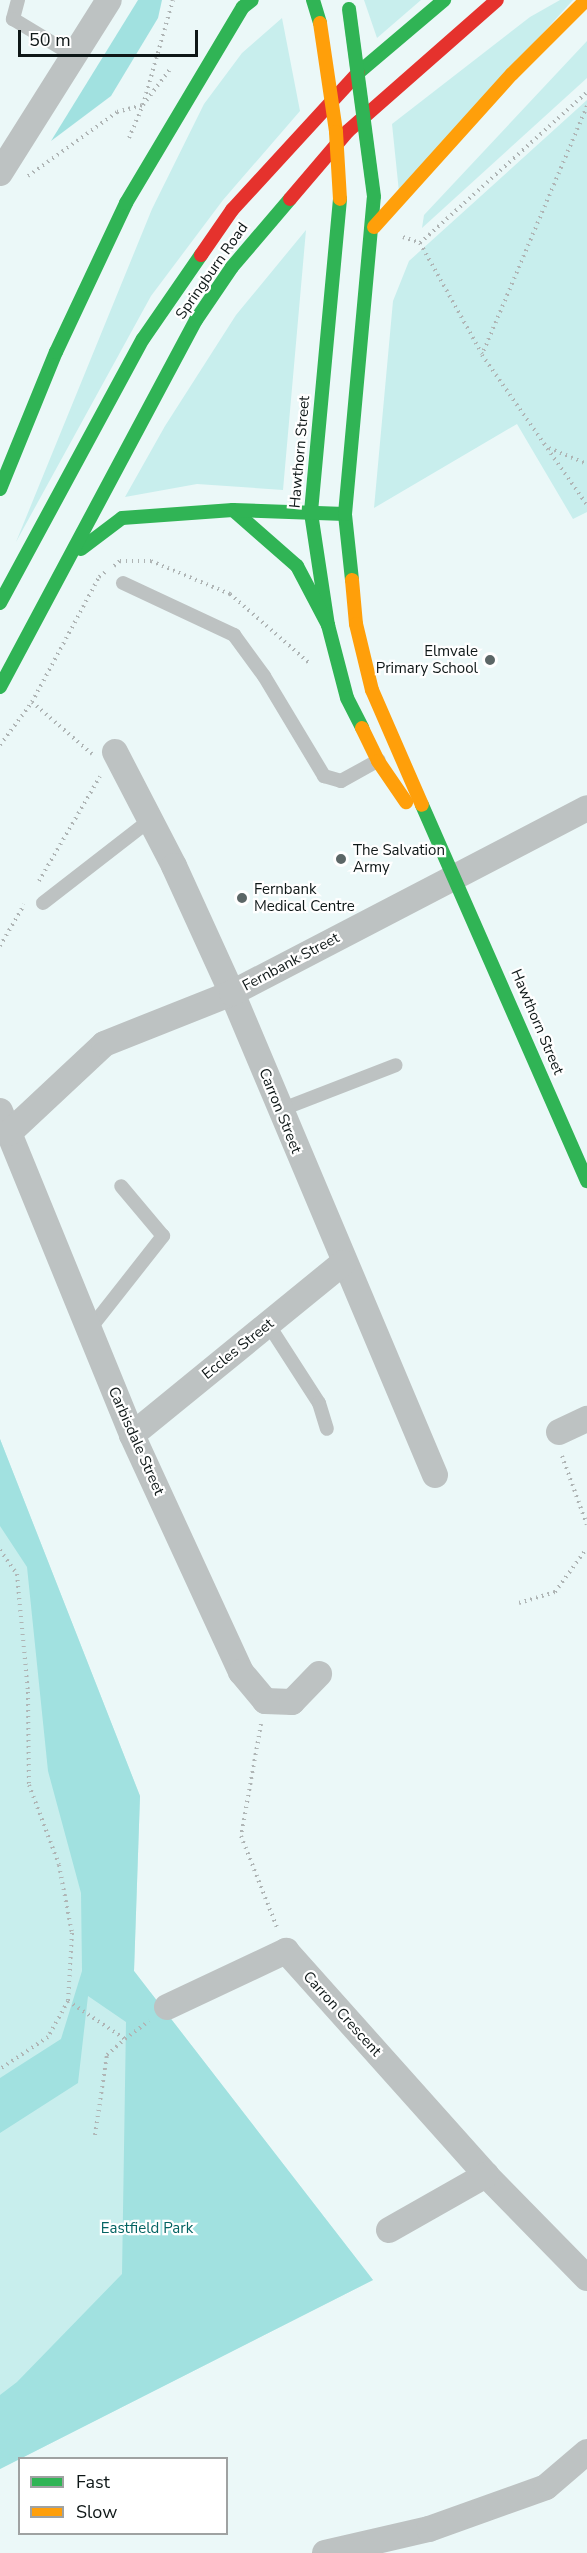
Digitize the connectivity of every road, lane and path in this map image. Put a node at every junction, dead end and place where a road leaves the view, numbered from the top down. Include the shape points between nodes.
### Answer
1 (18, 0) edge
2 (109, 0) edge
3 (173, 0) edge
4 (252, 0) edge
5 (313, 0) edge
6 (444, 0) edge
7 (497, 0) edge
8 (586, 0) edge
9 (347, 5) edge
10 (74, 56) junction
11 (587, 92) edge
12 (587, 106) edge
13 (58, 158) dead end
14 (0, 173) edge
15 (339, 220) junction
16 (374, 227) junction
17 (420, 243) junction
18 (482, 355) junction
19 (546, 447) junction
20 (587, 464) edge
21 (0, 489) edge
22 (587, 505) edge
23 (233, 510) junction
24 (311, 513) junction
25 (345, 514) junction
26 (72, 556) junction
27 (123, 583) dead end
28 (0, 603) edge
29 (328, 625) junction
30 (313, 668) dead end
31 (0, 687) edge
32 (32, 702) junction
33 (0, 746) edge
34 (399, 748) junction
35 (110, 759) junction
36 (378, 761) junction
37 (587, 808) edge
38 (150, 820) junction
39 (456, 876) junction
40 (36, 885) dead end
41 (30, 895) dead end
42 (43, 903) dead end
43 (0, 946) edge
44 (232, 993) junction
45 (396, 1065) dead end
46 (280, 1110) junction
47 (5, 1122) edge
48 (587, 1181) edge
49 (121, 1186) dead end
50 (343, 1263) junction
51 (268, 1324) junction
52 (89, 1330) junction
53 (587, 1419) edge
54 (327, 1429) dead end
55 (560, 1432) joint
56 (132, 1435) junction
57 (435, 1475) dead end
58 (587, 1525) edge
59 (587, 1548) edge
60 (0, 1550) edge
61 (519, 1603) dead end
62 (319, 1674) dead end
63 (265, 1701) junction
64 (286, 1950) junction
65 (68, 2001) junction
66 (167, 2007) joint
67 (125, 2039) junction
68 (0, 2069) edge
69 (95, 2135) dead end
70 (486, 2175) junction
71 (389, 2230) dead end
72 (587, 2278) edge
73 (587, 2452) edge
74 (325, 2553) edge

1 - 10 lane via 13,19
2 - 10 street
3 - 13 path via 143,105 117,112
4 - 21 main road via 243,7 126,203 56,352
5 - 15 main road, Hawthorn Street, bridge via 336,132
6 - 28 main road, Springburn Road via 345,84 232,210 143,339
7 - 26 main road, Springburn Road via 430,54 348,130 232,267 196,320
8 - 16 main road via 512,74
9 - 16 main road, Hawthorn Street, bridge via 364,98
10 - 14 street
11 - 17 path
12 - 18 path
15 - 16 main road
15 - 24 main road, Hawthorn Street
16 - 17 path
16 - 25 main road, Hawthorn Street
17 - 18 path
18 - 19 path
19 - 20 path
19 - 22 path
23 - 24 main road
23 - 26 main road via 122,518
23 - 29 main road via 297,566
24 - 25 main road
24 - 29 main road, Hawthorn Street
25 - 34 main road, Hawthorn Street via 356,624 372,690
26 - 31 main road, Springburn Road
27 - 36 lane via 234,635 264,675 324,776 341,781
29 - 36 main road, Hawthorn Street via 347,698
30 - 32 path via 230,594 151,561 120,561 99,577
32 - 33 path
32 - 35 path
34 - 36 lane
34 - 39 main road, Hawthorn Street
35 - 38 street, Carron Street
35 - 40 path
36 - 39 main road, Hawthorn Street
37 - 39 street, Fernbank Street
38 - 42 lane
38 - 44 street, Carron Street
39 - 44 street, Fernbank Street
39 - 48 main road, Hawthorn Street
41 - 43 path
44 - 46 street, Carron Street
44 - 47 street, Fernbank Street via 104,1044
45 - 46 lane
46 - 50 street, Carron Street
47 - 52 street, Carbisdale Street
49 - 52 lane via 163,1236
50 - 51 street, Eccles Street
50 - 57 street, Carron Street
51 - 54 lane via 320,1403
51 - 56 street, Eccles Street
52 - 56 street, Carbisdale Street
53 - 55 street
55 - 58 path via 564,1467
56 - 63 street, Carbisdale Street via 241,1672
59 - 61 path via 555,1592
60 - 65 path via 17,1574 28,1692 29,1785 59,1865 72,1934
62 - 63 street via 292,1702
63 - 64 path via 241,1836
64 - 66 street
64 - 70 street, Carron Crescent
65 - 67 path
65 - 68 path via 48,2037
66 - 67 path
67 - 69 path via 107,2055
70 - 71 street
70 - 72 street, Carron Crescent
73 - 74 street via 546,2487 429,2529

